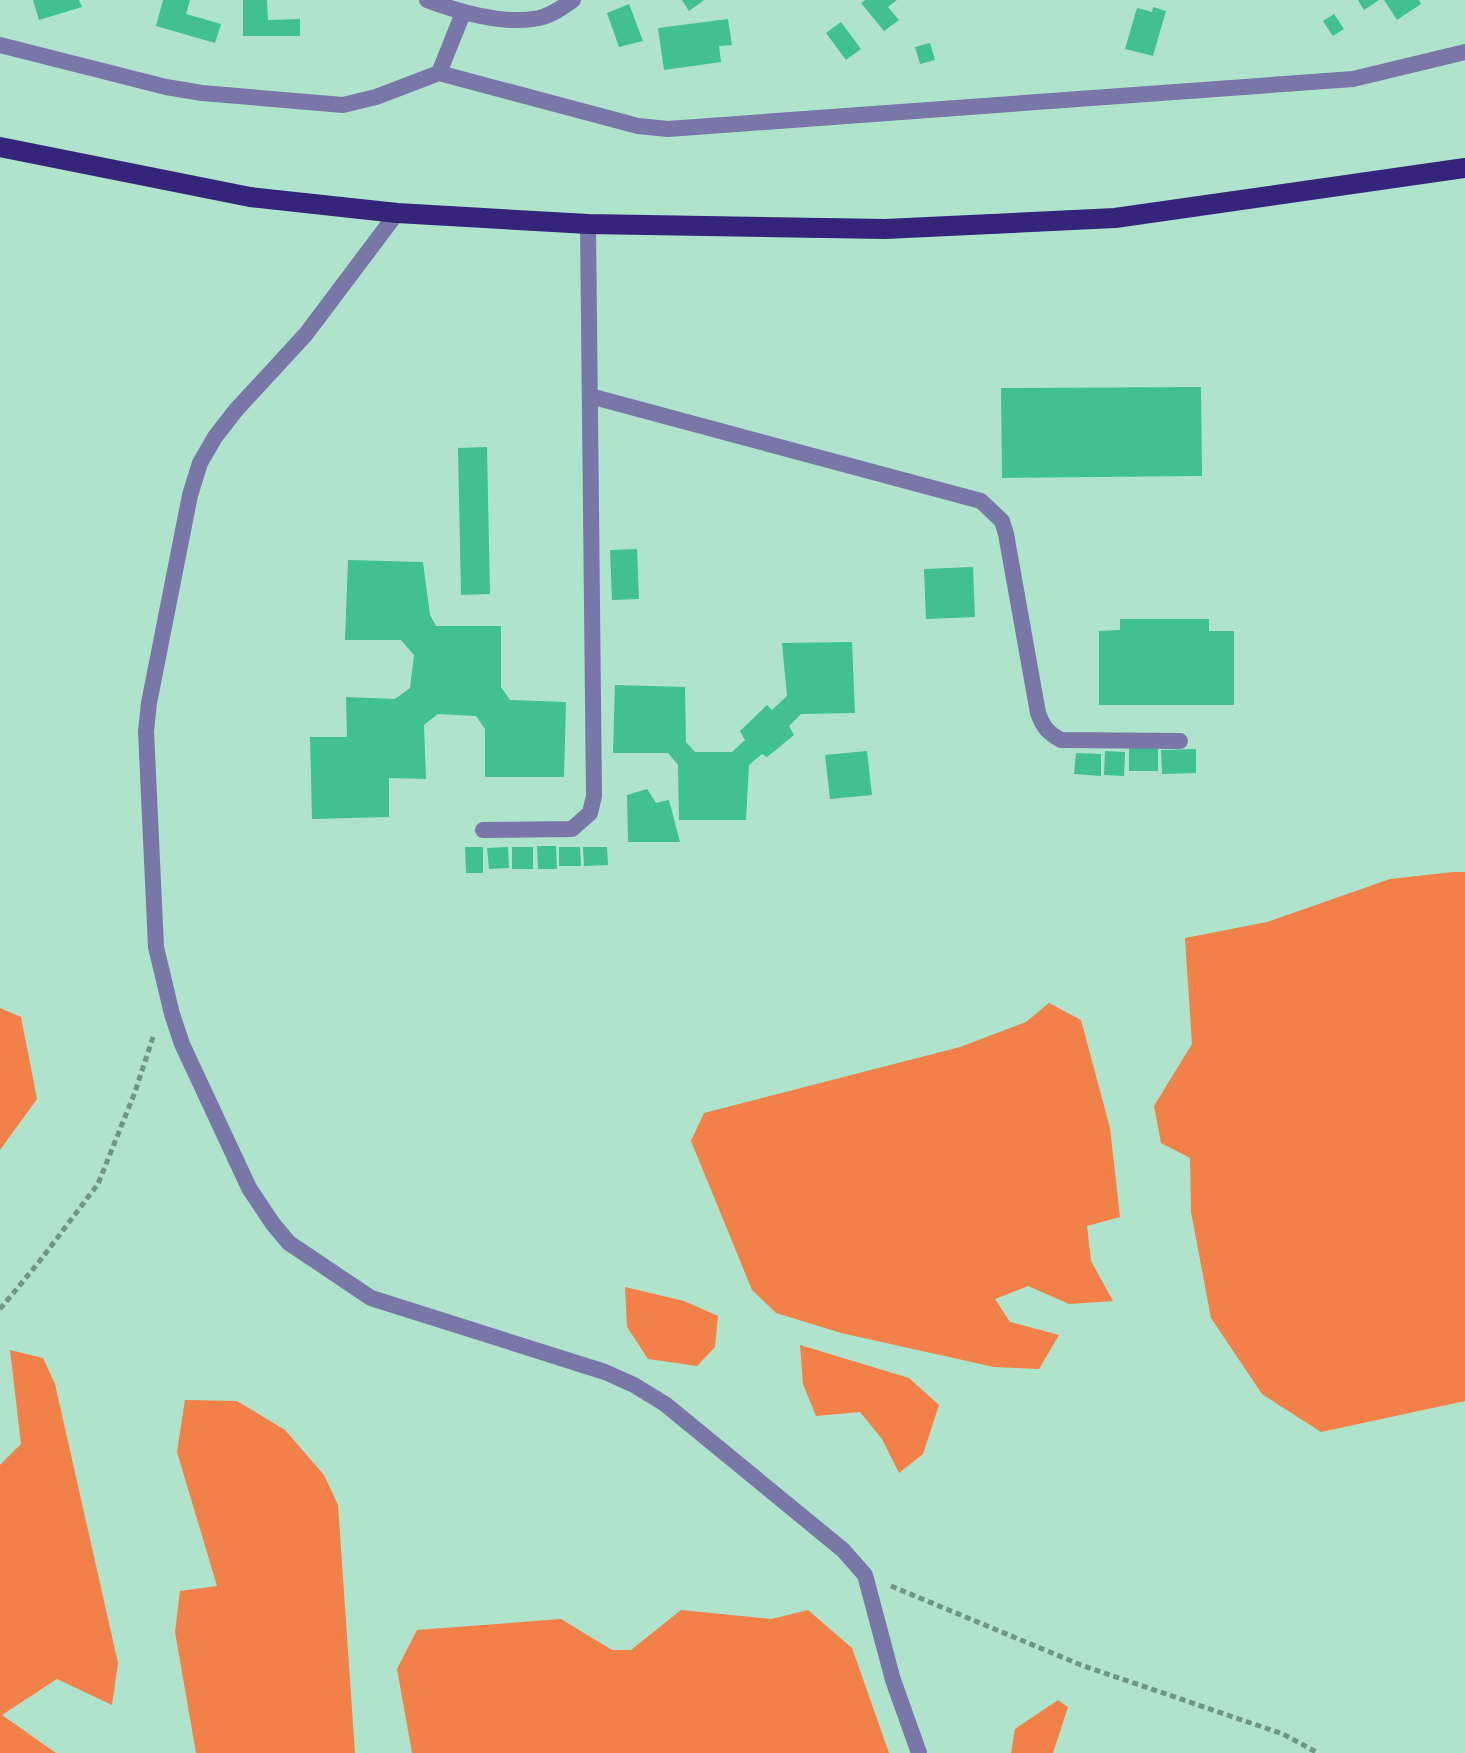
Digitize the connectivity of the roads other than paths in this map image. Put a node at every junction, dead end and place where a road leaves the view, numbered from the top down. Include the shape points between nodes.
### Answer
1 (427, 0) edge
2 (573, 0) edge
3 (463, 13) junction
4 (0, 45) edge
5 (1465, 52) edge
6 (439, 73) junction
7 (0, 147) edge
8 (1465, 168) edge
9 (397, 213) junction
10 (588, 224) junction
11 (590, 396) junction
12 (1180, 741) dead end
13 (483, 830) dead end
14 (919, 1753) edge

1 - 3 street
2 - 3 street via 542,17 526,19
3 - 6 street
4 - 6 street via 190,91 343,105
5 - 6 street via 1353,79 668,129 638,126
7 - 9 main road via 250,197
8 - 10 main road via 1115,218 885,229
9 - 10 main road
9 - 14 street via 306,334 215,437 190,495 146,731 155,936 182,1044 249,1188 289,1243 371,1298 634,1385 665,1404 843,1550 865,1575
10 - 11 street
11 - 12 street via 981,501 1002,521 1006,534 1038,713 1050,734 1061,740
11 - 13 street via 590,813 572,829

